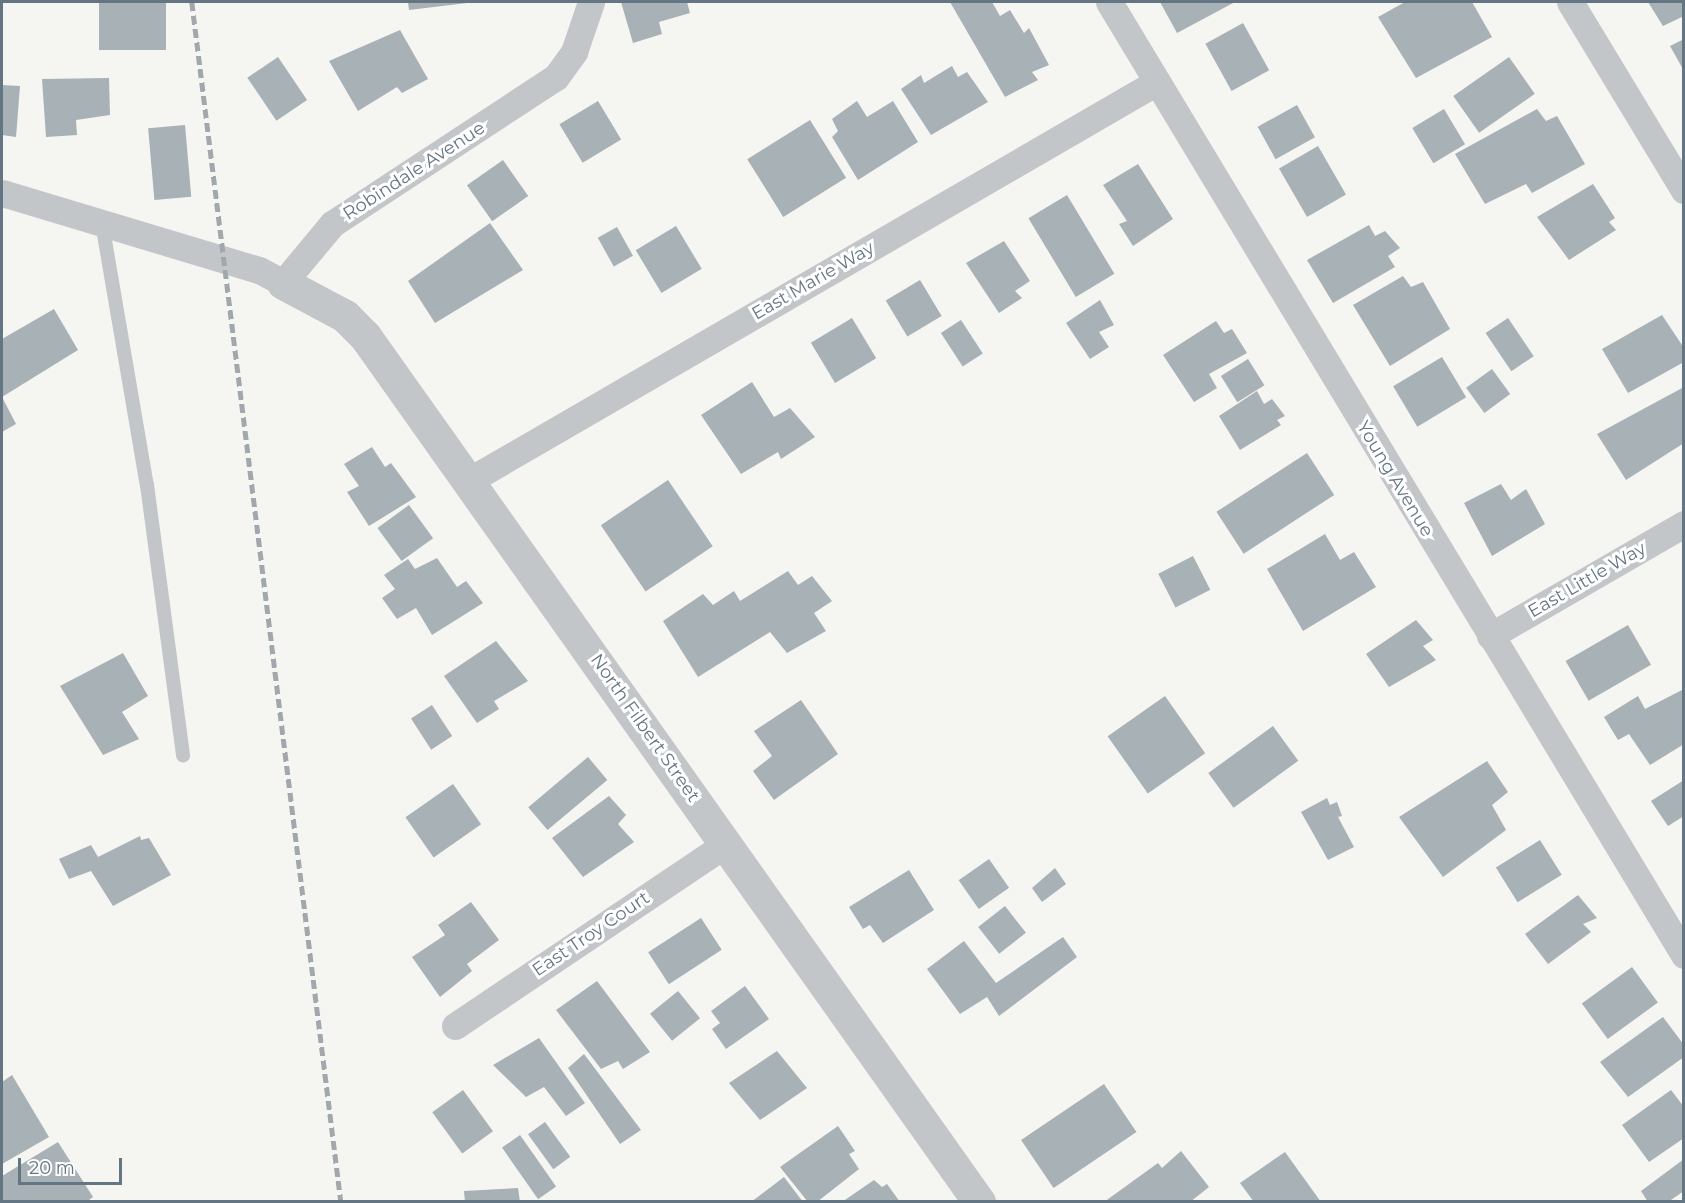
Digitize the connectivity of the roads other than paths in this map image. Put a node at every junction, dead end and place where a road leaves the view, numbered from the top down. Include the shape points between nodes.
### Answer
1 (591, 2) edge
2 (1108, 2) edge
3 (1570, 2) edge
4 (1157, 82) junction
5 (1683, 190) edge
6 (2, 193) edge
7 (102, 224) junction
8 (283, 283) junction
9 (470, 480) junction
10 (1683, 524) edge
11 (1490, 636) junction
12 (183, 756) dead end
13 (727, 843) junction
14 (1683, 955) edge
15 (455, 1026) dead end
16 (979, 1202) edge

1 - 8 street, Robindale Avenue via 574,52 556,77 332,224
2 - 4 street, Young Avenue
3 - 5 street
4 - 9 street, East Marie Way
4 - 11 street, Young Avenue
6 - 7 street
7 - 8 street via 259,270
7 - 12 lane via 147,485
8 - 9 street, North Filbert Street via 345,316 364,336
9 - 13 street, North Filbert Street
10 - 11 street, East Little Way
11 - 14 street, Young Avenue
13 - 15 street, East Troy Court
13 - 16 street, North Filbert Street

